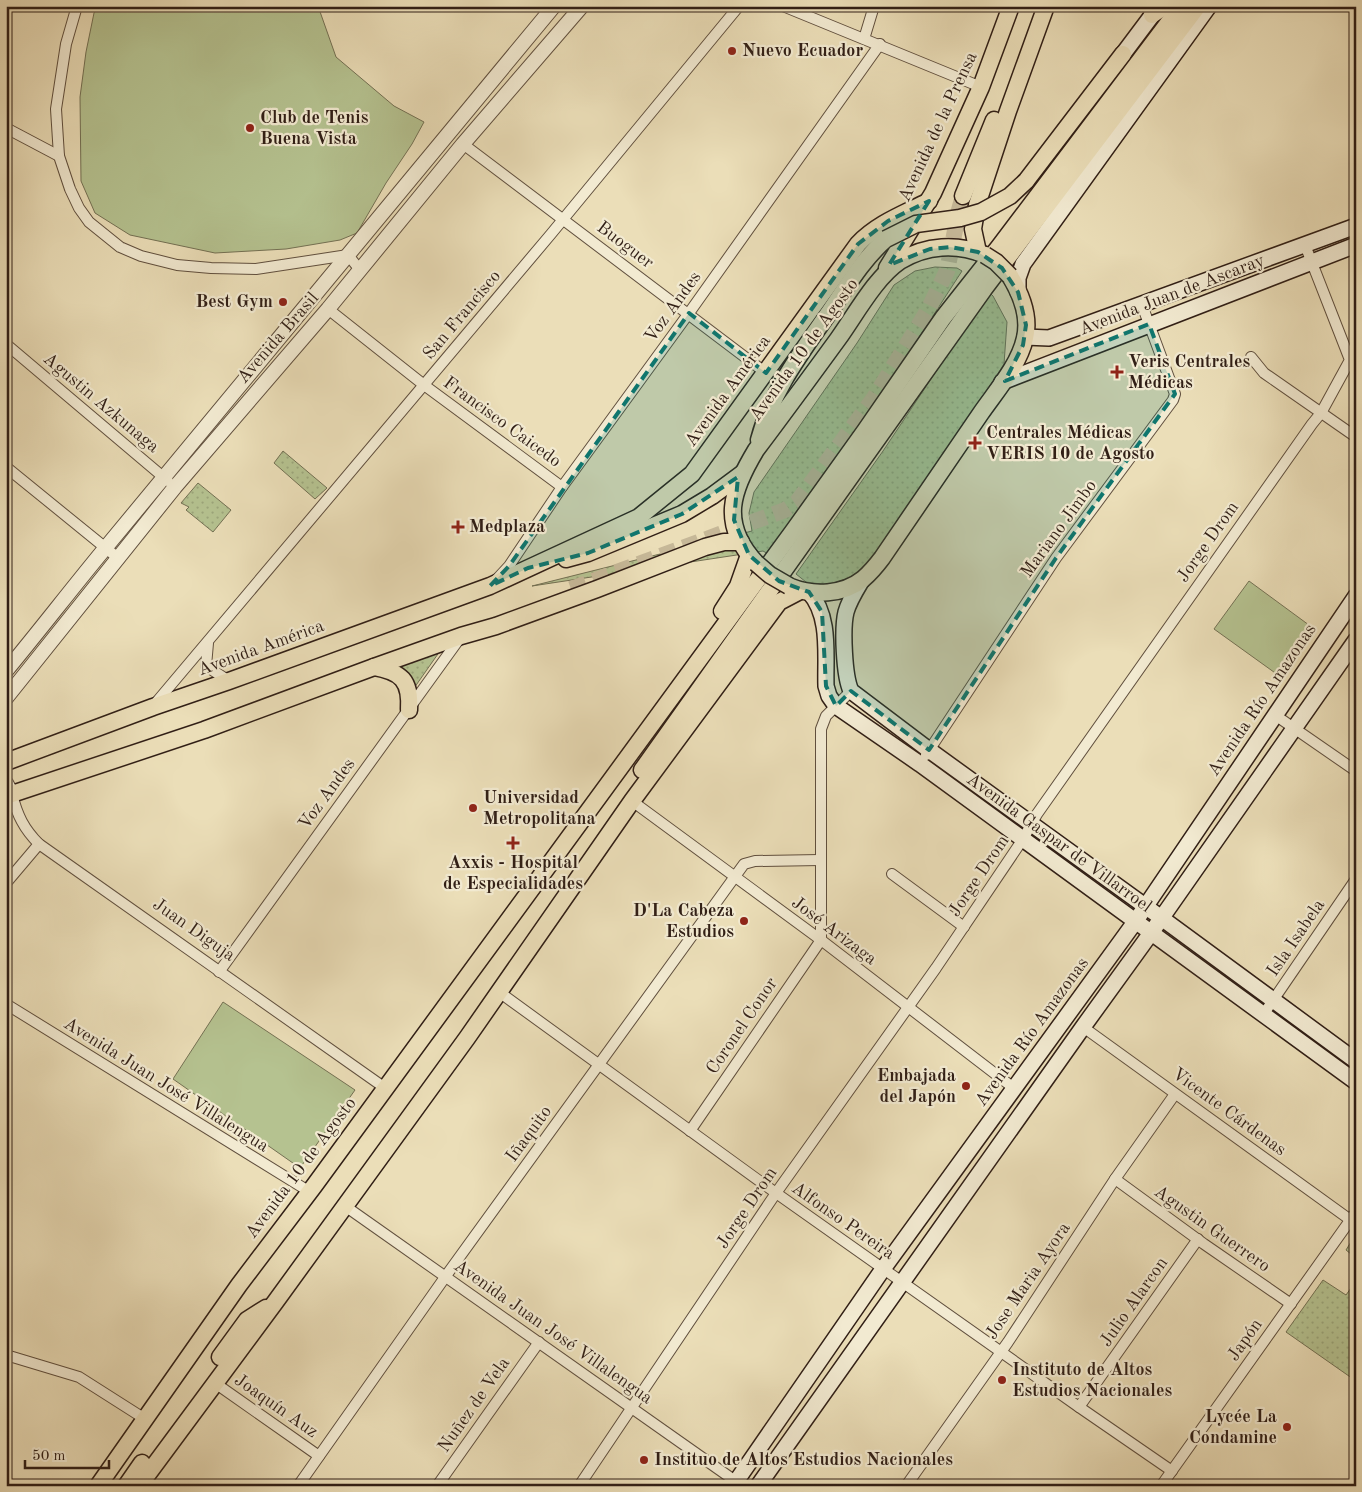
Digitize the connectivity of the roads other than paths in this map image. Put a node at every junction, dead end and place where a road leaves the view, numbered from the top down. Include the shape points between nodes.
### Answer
1 (77, 6) edge
2 (554, 6) edge
3 (582, 6) edge
4 (739, 6) edge
5 (783, 6) edge
6 (874, 6) edge
7 (1011, 6) edge
8 (1040, 6) edge
9 (1046, 6) edge
10 (1181, 6) edge
11 (1198, 6) edge
12 (1209, 6) edge
13 (1159, 9) edge
14 (864, 39) junction
15 (880, 44) junction
16 (1123, 54) joint
17 (981, 87) junction
18 (6, 128) edge
19 (463, 144) junction
20 (59, 156) junction
21 (963, 196) tunnel mouth
22 (929, 201) junction
23 (563, 219) junction
24 (1356, 226) edge
25 (1305, 245) junction
26 (1356, 245) edge
27 (981, 254) junction
28 (348, 255) junction
29 (1311, 262) junction
30 (360, 270) junction
31 (876, 285) junction
32 (1018, 292) junction
33 (1142, 305) junction
34 (328, 309) junction
35 (689, 313) junction
36 (1149, 324) junction
37 (1025, 337) junction
38 (6, 344) edge
39 (1251, 357) dead end
40 (1353, 358) edge
41 (766, 373) junction
42 (1002, 382) junction
43 (424, 385) junction
44 (1321, 413) junction
45 (1356, 437) edge
46 (756, 450) junction
47 (6, 467) edge
48 (743, 473) junction
49 (170, 483) junction
50 (562, 487) junction
51 (105, 549) junction
52 (749, 553) junction
53 (118, 558) junction
54 (528, 568) junction
55 (862, 580) junction
56 (490, 586) junction
57 (571, 589) tunnel mouth
58 (800, 590) junction
59 (1356, 596) edge
60 (461, 636) junction
61 (1356, 640) edge
62 (208, 643) junction
63 (374, 667) junction
64 (6, 671) edge
65 (228, 682) junction
66 (851, 691) junction
67 (6, 698) edge
68 (153, 706) junction
69 (836, 706) junction
70 (409, 710) junction
71 (1275, 715) junction
72 (1294, 728) junction
73 (929, 750) junction
74 (6, 762) edge
75 (920, 764) junction
76 (1356, 771) edge
77 (8, 791) edge
78 (632, 801) junction
79 (1030, 824) junction
80 (1022, 839) junction
81 (39, 844) junction
82 (820, 860) junction
83 (892, 874) dead end
84 (540, 876) junction
85 (734, 877) junction
86 (1356, 879) edge
87 (6, 883) edge
88 (565, 900) junction
89 (1145, 906) junction
90 (1162, 918) junction
91 (1134, 922) junction
92 (964, 928) junction
93 (1151, 933) junction
94 (821, 940) junction
95 (219, 972) junction
96 (499, 992) junction
97 (1273, 1000) junction
98 (6, 1004) edge
99 (908, 1008) junction
100 (1263, 1016) junction
101 (1083, 1027) junction
102 (1356, 1061) edge
103 (599, 1065) junction
104 (1356, 1082) edge
105 (385, 1088) junction
106 (1015, 1089) junction
107 (1175, 1094) junction
108 (690, 1131) junction
109 (1115, 1178) junction
110 (310, 1192) junction
111 (776, 1193) junction
112 (345, 1206) junction
113 (1354, 1219) edge
114 (1198, 1239) junction
115 (883, 1269) junction
116 (446, 1277) junction
117 (902, 1282) junction
118 (239, 1285) junction
119 (276, 1301) junction
120 (1291, 1304) junction
121 (539, 1342) junction
122 (1001, 1352) junction
123 (6, 1355) edge
124 (215, 1383) junction
125 (1079, 1407) junction
126 (632, 1408) junction
127 (145, 1419) junction
128 (319, 1456) junction
129 (1172, 1471) junction
130 (737, 1484) edge
131 (98, 1486) edge
132 (111, 1486) edge
133 (126, 1486) edge
134 (139, 1486) edge
135 (298, 1486) edge
136 (437, 1486) edge
137 (578, 1486) edge
138 (758, 1486) edge
139 (906, 1486) edge
140 (1162, 1486) edge

1 - 20 street via 59,83 56,109
2 - 28 street, Avenida Brasil
3 - 19 street, Avenida Brasil
4 - 23 street, San Francisco
5 - 14 street
6 - 14 street
7 - 17 main road, Avenida de la Prensa
8 - 21 main road
9 - 27 main road via 977,205 973,229
10 - 84 main road, Avenida 10 de Agosto via 943,318 865,431
11 - 88 main road, Avenida 10 de Agosto via 984,289 638,774 574,869
12 - 32 main road, Avenida 10 de Agosto via 1023,264
13 - 16 main road
14 - 15 street
15 - 17 street
15 - 35 street, Voz Andes
16 - 46 main road, bridge via 1026,181 1010,196 981,212 916,224 886,239 862,263 781,384 769,407
17 - 22 main road, Avenida de la Prensa
18 - 20 street
19 - 23 street, Buoguer
19 - 30 street, Avenida Brasil
20 - 28 street via 73,195 89,222 120,247 141,256 177,265 256,269
22 - 31 main road, Avenida de la Prensa
22 - 41 main road, Avenida América via 888,221 858,244
23 - 35 street, Buoguer
23 - 43 street, San Francisco
24 - 25 main road, Avenida Juan de Ascaray
25 - 29 street, Jorge Drom
25 - 33 main road, Avenida Juan de Ascaray
26 - 29 main road, Avenida Juan de Ascaray
27 - 31 main road, Avenida 10 de Agosto via 950,246 930,249 901,261
27 - 32 main road, Avenida 10 de Agosto, bridge via 996,262 1010,276
28 - 30 street
28 - 49 street, Avenida Brasil
29 - 36 main road, Avenida Juan de Ascaray
29 - 40 street, Jorge Drom
30 - 34 street, Avenida Brasil
31 - 46 main road, Avenida 10 de Agosto
32 - 37 main road, Avenida 10 de Agosto via 1026,317
33 - 36 street, Mariano Jimbo
33 - 37 main road, Avenida Juan de Ascaray via 1049,338
34 - 43 street, Francisco Caicedo
34 - 49 street, Avenida Brasil
35 - 41 street, Buoguer
35 - 50 street, Voz Andes
36 - 42 main road, Avenida Juan de Ascaray
36 - 73 street, Mariano Jimbo via 1175,394 1173,400 1056,558
37 - 42 main road, Avenida 10 de Agosto
38 - 49 street, Agustin Azkunaga
39 - 44 street via 1264,373
40 - 44 street, Jorge Drom
41 - 54 main road, Avenida América via 692,474 639,517
42 - 55 main road, Avenida 10 de Agosto via 882,558
43 - 50 street, Francisco Caicedo
43 - 62 street, San Francisco
44 - 45 street
44 - 79 street, Jorge Drom
46 - 48 main road, Avenida 10 de Agosto
47 - 51 street
48 - 52 main road, Avenida 10 de Agosto via 733,511 736,528
48 - 54 main road, Avenida América via 682,514 588,553
49 - 51 street, Avenida Brasil
49 - 53 street, Avenida Brasil
50 - 56 street, Voz Andes via 509,566
51 - 53 street
51 - 64 street, Avenida Brasil
52 - 58 main road, bridge via 770,575
52 - 60 main road via 724,542 705,547 597,590
52 - 84 main road, Avenida 10 de Agosto via 738,586 704,639 554,844
53 - 67 street, Avenida Brasil
54 - 56 main road, Avenida América
55 - 58 main road, Avenida 10 de Agosto via 836,591
55 - 66 main road via 844,622 846,681
56 - 65 main road, Avenida América
57 - 60 main road via 494,615
58 - 69 main road via 816,599 822,612 826,686
58 - 78 main road, Avenida 10 de Agosto via 779,602
59 - 71 main road, Avenida Río Amazonas
60 - 63 main road
60 - 70 street, Voz Andes
61 - 72 main road
62 - 65 street via 206,666
62 - 68 street, San Francisco
63 - 70 main road via 390,670 402,678 409,692
63 - 77 main road via 204,730
65 - 68 main road, Avenida América
66 - 69 street
66 - 73 main road, Avenida Gaspar de Villarroel
68 - 74 main road, Avenida América
69 - 75 main road, Avenida Gaspar de Villarroel
69 - 82 street via 826,716 821,729
70 - 95 street, Voz Andes
71 - 72 street
71 - 89 main road, Avenida Río Amazonas
72 - 76 street
72 - 90 main road
73 - 75 street, Mariano Jimbo
73 - 79 main road, Avenida Gaspar de Villarroel
75 - 80 main road, Avenida Gaspar de Villarroel
77 - 81 street, Juan Diguja via 21,822
78 - 85 street, José Arizaga
78 - 88 main road, Avenida 10 de Agosto
79 - 80 street, Jorge Drom
79 - 89 main road, Avenida Gaspar de Villarroel
80 - 91 main road, Avenida Gaspar de Villarroel
80 - 92 street, Jorge Drom
81 - 87 street
81 - 95 street, Juan Diguja
82 - 85 street, Iñaquito via 755,861 744,864
82 - 94 street
83 - 92 street
84 - 105 main road, Avenida 10 de Agosto
85 - 94 street, José Arizaga
85 - 103 street, Iñaquito
86 - 97 street, Isla Isabela
88 - 96 main road, Avenida 10 de Agosto
89 - 90 main road, Avenida Gaspar de Villarroel
89 - 91 main road, Avenida Río Amazonas
90 - 93 main road
90 - 97 main road, Avenida Gaspar de Villarroel
91 - 93 main road, Avenida Gaspar de Villarroel
91 - 106 main road, Avenida Río Amazonas
92 - 99 street, Jorge Drom
93 - 100 main road, Avenida Gaspar de Villarroel
93 - 101 main road
94 - 99 street, José Arizaga
94 - 108 street, Coronel Conor
95 - 105 street, Juan Diguja
96 - 103 street, Alfonso Pereira
96 - 112 main road, Avenida 10 de Agosto
97 - 100 street, Isla Isabela
97 - 102 main road, Avenida Gaspar de Villarroel
98 - 110 street, Avenida Juan José Villalengua
99 - 106 street, José Arizaga
99 - 111 street, Jorge Drom
100 - 104 main road, Avenida Gaspar de Villarroel
101 - 107 street, Vicente Cárdenas
101 - 117 main road
103 - 108 street, Alfonso Pereira
103 - 116 street, Iñaquito
105 - 110 main road, Avenida 10 de Agosto
106 - 115 main road, Avenida Río Amazonas
107 - 109 street, Jose Maria Ayora
107 - 113 street, Vicente Cárdenas
108 - 111 street, Alfonso Pereira
109 - 114 street, Agustin Guerrero
109 - 122 street, Jose Maria Ayora
110 - 118 main road, Avenida 10 de Agosto
111 - 115 street, Alfonso Pereira
111 - 126 street, Jorge Drom
112 - 116 street, Avenida Juan José Villalengua
112 - 119 main road, Avenida 10 de Agosto
113 - 120 street, Japón
114 - 120 street, Agustin Guerrero
114 - 125 street, Julio Alarcon
115 - 117 street, Alfonso Pereira
115 - 130 main road, Avenida Río Amazonas
116 - 121 street, Avenida Juan José Villalengua
116 - 128 street, Iñaquito
117 - 122 street, Alfonso Pereira
117 - 138 main road
118 - 127 main road, Avenida 10 de Agosto
118 - 132 main road via 232,1313
119 - 124 main road, Avenida 10 de Agosto
119 - 133 main road via 247,1320
120 - 129 street, Japón
121 - 126 street, Avenida Juan José Villalengua
121 - 136 street, Nuñez de Vela
122 - 125 street, Alfonso Pereira
122 - 139 street, Jose Maria Ayora
123 - 127 street via 79,1377
124 - 128 street, Joaquín Auz
124 - 134 main road, Avenida 10 de Agosto
125 - 129 street, Alfonso Pereira
126 - 130 street, Avenida Juan José Villalengua
126 - 137 street, Jorge Drom
127 - 131 main road, Avenida 10 de Agosto
128 - 135 street, Iñaquito
129 - 140 street, Japón

